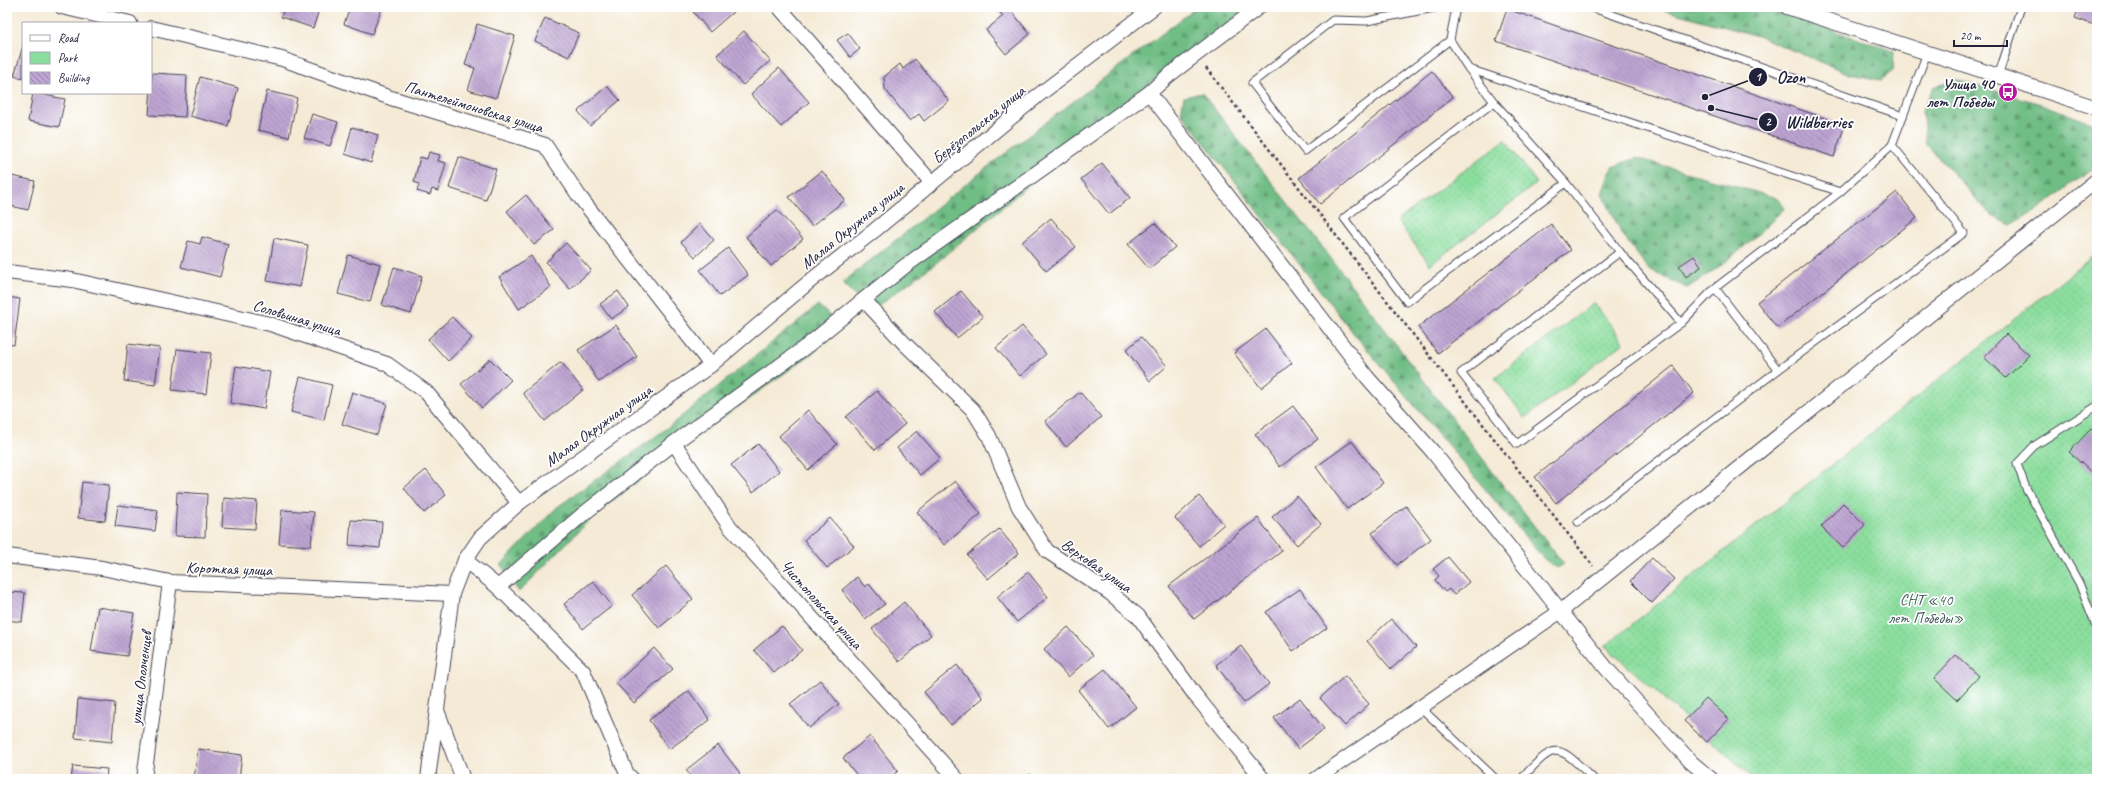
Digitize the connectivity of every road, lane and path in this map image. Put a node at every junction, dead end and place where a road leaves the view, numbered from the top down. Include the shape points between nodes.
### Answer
1 (62, 7) edge
2 (779, 7) edge
3 (1154, 7) edge
4 (1259, 7) edge
5 (1439, 7) edge
6 (1456, 7) edge
7 (1590, 7) edge
8 (1787, 7) edge
9 (2021, 7) edge
10 (126, 22) edge
11 (152, 28) edge
12 (1450, 40) junction
13 (1927, 53) junction
14 (1195, 55) junction
15 (1468, 68) junction
16 (1998, 76) junction
17 (1149, 93) junction
18 (1494, 102) junction
19 (2097, 108) edge
20 (1903, 116) junction
21 (1892, 145) junction
22 (2097, 180) edge
23 (932, 183) junction
24 (1566, 183) junction
25 (1840, 192) junction
26 (1620, 252) junction
27 (7, 272) edge
28 (1715, 288) junction
29 (864, 300) junction
30 (1681, 323) junction
31 (711, 365) junction
32 (1778, 370) junction
33 (2097, 406) edge
34 (674, 443) junction
35 (519, 502) junction
36 (1578, 522) dead end
37 (7, 556) edge
38 (464, 560) junction
39 (1602, 578) junction
40 (170, 582) junction
41 (498, 587) junction
42 (452, 594) junction
43 (1561, 611) junction
44 (2097, 628) edge
45 (1420, 707) junction
46 (437, 710) junction
47 (144, 779) edge
48 (428, 779) edge
49 (463, 779) edge
50 (632, 779) edge
51 (957, 779) edge
52 (1263, 779) edge
53 (1316, 779) edge
54 (1496, 779) edge
55 (1521, 779) edge
56 (1594, 779) edge
57 (1711, 779) edge

1 - 10 street
2 - 23 street, Берёзопольская улица
3 - 23 street, Берёзопольская улица via 1036,97
4 - 14 street
5 - 12 lane via 1367,21 1333,20 1252,83 1305,151
6 - 12 lane
7 - 20 lane
8 - 13 street
9 - 16 lane
11 - 31 street, Пантелеймоновская улица via 282,59 391,98 545,145 579,196
12 - 15 lane
13 - 16 street
13 - 20 lane
14 - 17 street
14 - 39 path
15 - 18 lane
15 - 25 lane
16 - 19 street
17 - 29 street via 938,241
17 - 43 street via 1367,377 1433,452
18 - 24 lane
18 - 24 lane via 1344,218 1407,302
20 - 21 lane
21 - 25 lane
21 - 32 lane via 1964,233
22 - 39 street
23 - 31 street, Малая Окружная улица
24 - 26 lane
25 - 28 lane
26 - 30 lane
26 - 30 lane via 1461,373 1517,444
27 - 35 street, Соловьиная улица via 72,280 270,324 388,364 426,392
28 - 30 lane
28 - 32 lane
29 - 34 street via 808,345
29 - 52 street, Верховая улица via 973,410 989,436 1019,507 1047,551 1110,593 1138,616 1195,695
31 - 35 street, Малая Окружная улица
32 - 36 lane
33 - 44 lane via 2034,446 2017,464 2026,488 2079,584
34 - 41 street via 582,515
34 - 51 street, Чистопольская улица via 730,527
35 - 38 street, Малая Окружная улица via 480,538
37 - 40 street, Короткая улица via 102,568
38 - 41 street
38 - 42 street, Малая Окружная улица
39 - 43 street
40 - 42 street, Короткая улица
40 - 47 street, улица Ополченцев
41 - 50 street via 583,671
42 - 46 street, Малая Окружная улица
43 - 45 street
43 - 57 street via 1607,669 1691,762
45 - 53 street
45 - 54 lane
46 - 48 street, Малая Окружная улица
46 - 49 street
55 - 56 lane via 1543,755 1554,750 1566,753

